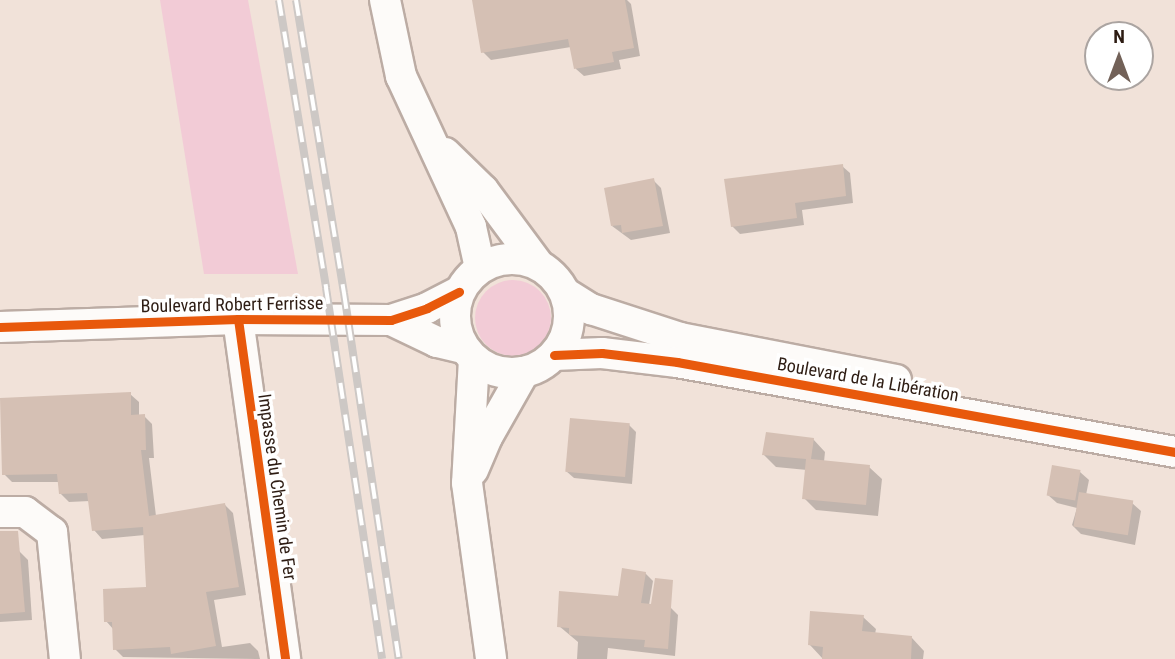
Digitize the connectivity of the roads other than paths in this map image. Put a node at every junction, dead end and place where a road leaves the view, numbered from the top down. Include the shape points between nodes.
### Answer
1 (385, 0) edge
2 (435, 143) junction
3 (538, 264) junction
4 (480, 268) junction
5 (459, 292) junction
6 (565, 293) junction
7 (238, 319) junction
8 (391, 320) junction
9 (0, 327) edge
10 (469, 353) junction
11 (554, 355) junction
12 (524, 372) junction
13 (1175, 433) edge
14 (1175, 452) edge
15 (467, 483) junction
16 (0, 512) edge
17 (65, 659) edge
18 (285, 659) edge
19 (491, 659) edge

1 - 2 street via 401,76
2 - 3 street via 483,190
2 - 4 street via 471,227
3 - 4 street via 519,258
3 - 6 street via 554,276
4 - 5 street
5 - 8 street, Boulevard Robert Ferrisse
5 - 10 street via 454,320
6 - 11 street via 569,325
6 - 13 street, Boulevard de la Libération via 591,309 680,338
7 - 8 street, Boulevard Robert Ferrisse
7 - 9 street, Boulevard Robert Ferrisse
7 - 18 street, Impasse du Chemin de Fer
8 - 10 street, Boulevard Robert Ferrisse
10 - 12 street via 497,371
10 - 15 street
11 - 12 street
11 - 14 street, Boulevard de la Libération via 602,353 677,362
12 - 15 street
15 - 19 street
16 - 17 street via 25,512 52,532

